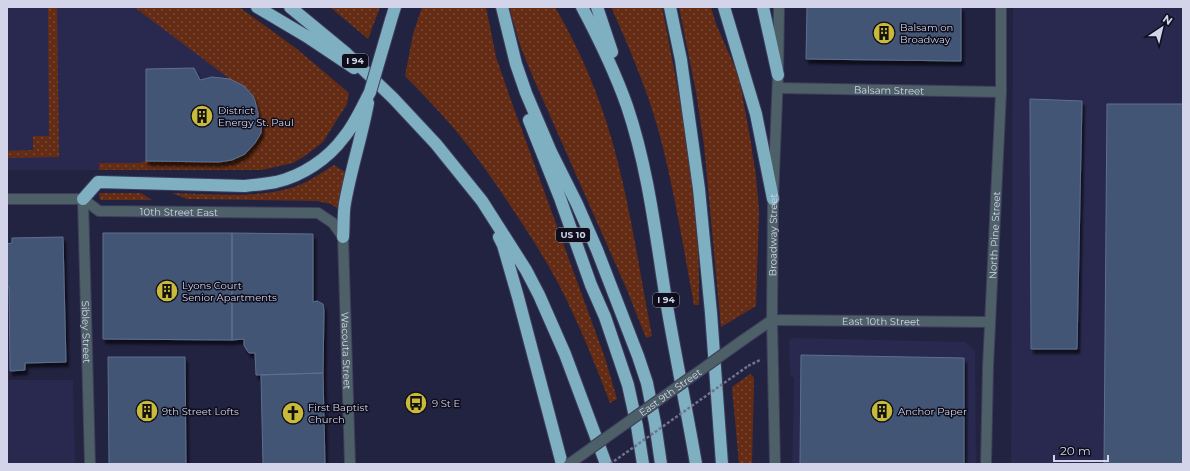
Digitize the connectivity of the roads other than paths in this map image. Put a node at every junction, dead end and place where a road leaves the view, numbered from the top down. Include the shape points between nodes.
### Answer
1 (257, 7) edge
2 (290, 7) edge
3 (395, 7) edge
4 (501, 7) edge
5 (582, 7) edge
6 (597, 7) edge
7 (670, 7) edge
8 (724, 7) edge
9 (762, 7) edge
10 (779, 7) edge
11 (1001, 7) edge
12 (778, 75) junction
13 (778, 88) junction
14 (370, 92) junction
15 (1001, 92) junction
16 (415, 120) junction
17 (636, 136) junction
18 (468, 182) junction
19 (773, 199) junction
20 (7, 200) edge
21 (83, 200) junction
22 (343, 237) junction
23 (772, 320) junction
24 (990, 322) junction
25 (90, 464) edge
26 (350, 464) edge
27 (562, 464) edge
28 (569, 464) edge
29 (606, 464) edge
30 (643, 464) edge
31 (661, 464) edge
32 (696, 464) edge
33 (722, 464) edge
34 (775, 464) edge
35 (986, 464) edge

1 - 16 highway via 355,69
2 - 16 highway, I 94 via 347,54
3 - 14 highway, bridge
4 - 30 highway, US 10 via 498,19 522,99 605,317 628,385
4 - 31 highway via 526,93 597,250 638,356 654,416
5 - 17 highway, I 94 via 617,80
6 - 17 highway
7 - 33 highway via 681,60 699,190
8 - 19 highway via 756,114
9 - 12 highway
10 - 12 street, Broadway Street
11 - 15 street, North Pine Street
12 - 13 street, Broadway Street
13 - 15 street, Balsam Street
13 - 19 street, Broadway Street
14 - 21 highway via 345,136 334,149 295,175 277,182 245,186 98,182
14 - 22 highway via 345,205
15 - 24 street, North Pine Street
16 - 18 highway, I 94
17 - 32 highway, I 94 via 644,166
18 - 27 highway via 503,245
18 - 29 highway, I 94 via 522,264 539,295 565,354
19 - 23 street, Broadway Street
20 - 21 street
21 - 22 street, 10th Street East via 99,211 318,213 333,223
21 - 25 street, Sibley Street
22 - 26 street, Wacouta Street
23 - 24 street, East 10th Street
23 - 28 street, East 9th Street, bridge
23 - 34 street, Broadway Street
24 - 35 street, North Pine Street

